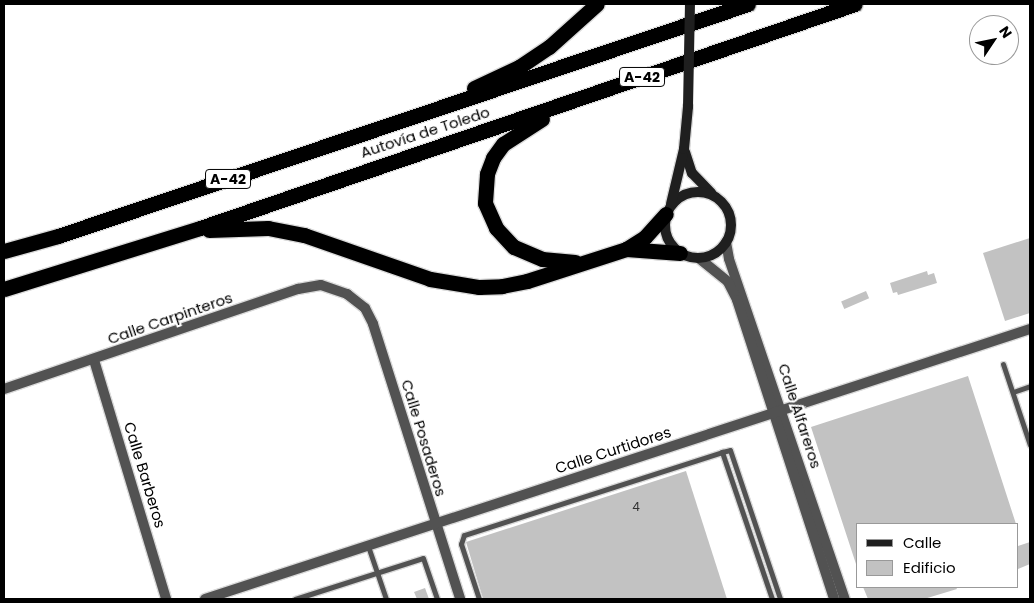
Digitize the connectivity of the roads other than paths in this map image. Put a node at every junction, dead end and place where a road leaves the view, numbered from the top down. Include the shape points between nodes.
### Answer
1 (597, 4) edge
2 (690, 4) edge
3 (748, 4) edge
4 (855, 4) edge
5 (451, 105) junction
6 (560, 107) junction
7 (684, 149) junction
8 (713, 195) junction
9 (668, 209) junction
10 (200, 228) junction
11 (726, 242) junction
12 (626, 249) junction
13 (4, 251) edge
14 (680, 253) junction
15 (700, 259) junction
16 (584, 262) junction
17 (4, 289) edge
18 (347, 294) joint
19 (1030, 328) edge
20 (94, 360) junction
21 (1003, 364) dead end
22 (1030, 386) edge
23 (4, 389) edge
24 (1013, 392) junction
25 (782, 410) junction
26 (772, 414) junction
27 (1030, 445) edge
28 (722, 452) junction
29 (434, 524) junction
30 (368, 546) junction
31 (378, 572) junction
32 (166, 599) edge
33 (205, 599) edge
34 (295, 599) edge
35 (386, 599) edge
36 (437, 599) edge
37 (460, 599) edge
38 (479, 599) edge
39 (772, 599) edge
40 (780, 599) edge
41 (834, 599) edge
42 (845, 599) edge

1 - 5 highway via 549,47 519,68 460,94
2 - 7 street, bridge
3 - 5 highway, Autovía de Toledo / A-42
4 - 6 highway, Autovía de Toledo / A-42
5 - 13 highway, Autovía de Toledo / A-42 via 58,236
6 - 10 highway, Autovía de Toledo / A-42 via 330,181
6 - 16 highway via 504,144 487,174 485,203 496,228 521,250 542,259
7 - 8 street via 692,173
7 - 9 street
8 - 9 street via 690,192
8 - 11 street via 728,211 731,232
9 - 12 highway via 645,237
9 - 14 street via 666,236
10 - 16 highway via 213,231 268,228 304,235 430,279 479,286 527,281
10 - 17 highway, Autovía de Toledo / A-42
11 - 15 street via 715,254
11 - 25 street, Calle Alfareros
12 - 14 highway
12 - 16 highway
14 - 15 street
15 - 26 street, Calle Alfareros via 728,282 737,300
18 - 20 street, Calle Carpinteros via 321,285 298,289
18 - 29 street, Calle Posaderos via 365,308 373,324
19 - 25 street, Calle Curtidores
20 - 23 street, Calle Carpinteros
20 - 32 street, Calle Barberos
21 - 24 lane
22 - 24 lane
24 - 27 lane
25 - 26 street, Calle Curtidores
25 - 42 street, Calle Alfareros
26 - 29 street, Calle Curtidores
26 - 41 street, Calle Alfareros
28 - 38 lane via 464,535 461,544
28 - 39 lane
28 - 40 lane via 730,450
29 - 30 street, Calle Curtidores
29 - 37 street, Calle Posaderos
30 - 31 lane
30 - 33 street, Calle Curtidores
31 - 34 lane
31 - 35 lane
31 - 36 lane via 423,558

